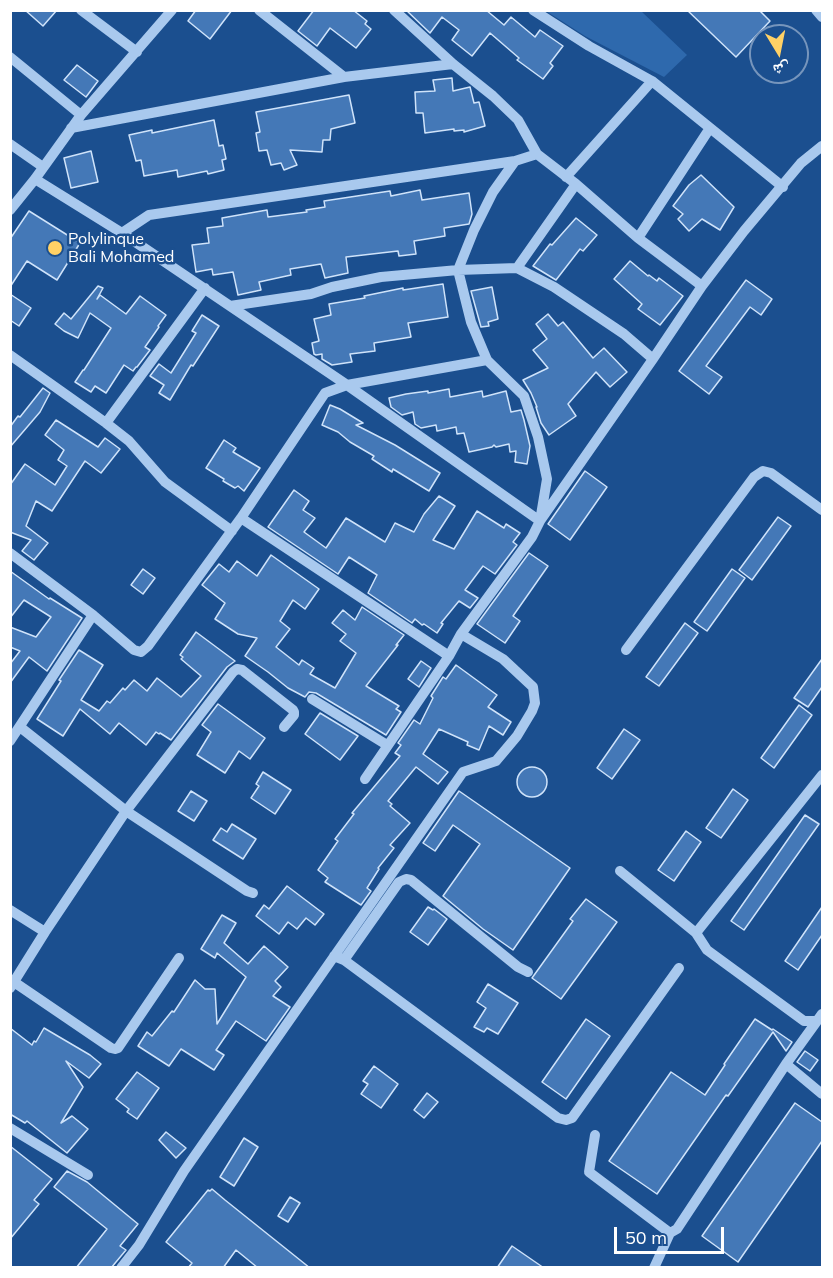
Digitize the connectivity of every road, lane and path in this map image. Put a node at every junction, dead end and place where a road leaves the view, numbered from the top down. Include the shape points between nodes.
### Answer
1 (81, 10) edge
2 (172, 10) edge
3 (259, 10) edge
4 (394, 10) edge
5 (533, 10) edge
6 (816, 10) edge
7 (822, 16) edge
8 (136, 52) junction
9 (10, 57) edge
10 (453, 64) junction
11 (344, 77) junction
12 (652, 81) junction
13 (81, 115) junction
14 (71, 128) junction
15 (710, 128) junction
16 (10, 144) edge
17 (822, 146) edge
18 (537, 154) junction
19 (515, 161) junction
20 (43, 167) junction
21 (566, 177) junction
22 (35, 179) junction
23 (576, 184) junction
24 (783, 187) junction
25 (10, 210) edge
26 (122, 232) junction
27 (638, 238) junction
28 (517, 268) junction
29 (458, 270) junction
30 (702, 286) junction
31 (205, 288) junction
32 (230, 306) junction
33 (10, 356) edge
34 (653, 359) junction
35 (487, 360) junction
36 (348, 385) junction
37 (106, 423) junction
38 (822, 510) edge
39 (241, 518) junction
40 (540, 521) junction
41 (232, 531) junction
42 (10, 553) edge
43 (93, 615) junction
44 (461, 634) junction
45 (626, 650) dead end
46 (449, 656) junction
47 (312, 699) dead end
48 (20, 727) junction
49 (284, 727) dead end
50 (10, 741) edge
51 (387, 745) junction
52 (822, 775) edge
53 (365, 779) dead end
54 (126, 811) junction
55 (620, 871) dead end
56 (253, 893) dead end
57 (10, 909) edge
58 (45, 932) junction
59 (696, 933) junction
60 (179, 958) dead end
61 (339, 958) junction
62 (679, 968) dead end
63 (528, 972) dead end
64 (12, 985) edge
65 (820, 1018) edge
66 (786, 1065) junction
67 (822, 1094) edge
68 (10, 1128) edge
69 (595, 1135) dead end
70 (88, 1175) dead end
71 (670, 1233) junction
72 (121, 1268) edge
73 (654, 1268) edge

1 - 8 street
2 - 8 street
3 - 11 street
4 - 10 street
5 - 12 street
6 - 7 street
8 - 13 street
9 - 13 street
10 - 11 street
10 - 18 street via 518,120
11 - 14 street
12 - 15 street
12 - 21 street
13 - 14 street
14 - 20 street
15 - 24 street
15 - 27 street
16 - 20 street
17 - 24 street
18 - 19 street
18 - 21 street
19 - 26 street via 149,215
19 - 29 street via 493,192
20 - 22 street
21 - 23 street
22 - 25 street
22 - 26 street
23 - 27 street
23 - 28 street
24 - 30 street
26 - 31 street
27 - 30 street
28 - 29 street
28 - 34 street via 554,287 624,334
29 - 32 street via 381,277 311,294
29 - 35 street via 471,322
30 - 34 street
31 - 32 street
31 - 37 street
32 - 36 street
33 - 37 street
34 - 40 street
35 - 36 street
35 - 40 street via 524,396 538,437 547,479
36 - 39 street via 326,393
36 - 40 street
37 - 41 street via 129,441 165,482
38 - 45 street via 771,473 763,471 754,477
39 - 41 street
39 - 46 street
40 - 44 street
41 - 43 street via 141,652
42 - 43 street
43 - 48 street
44 - 46 street
44 - 61 street via 503,659 533,687 532,711 518,736 496,761 463,772
46 - 51 street
47 - 51 street
48 - 50 street
48 - 54 street
49 - 54 street via 294,712 237,669
51 - 53 street
52 - 59 street
54 - 56 street
54 - 58 street
55 - 59 street
57 - 58 street
58 - 64 street
59 - 65 street via 707,950 804,1021
60 - 64 street via 115,1049
61 - 62 street via 558,1118 566,1120 572,1118
61 - 63 street via 399,882 406,879
61 - 72 street via 184,1171
65 - 66 street
66 - 67 street
66 - 71 street via 677,1229
68 - 70 street
69 - 71 street via 589,1172
71 - 73 street

